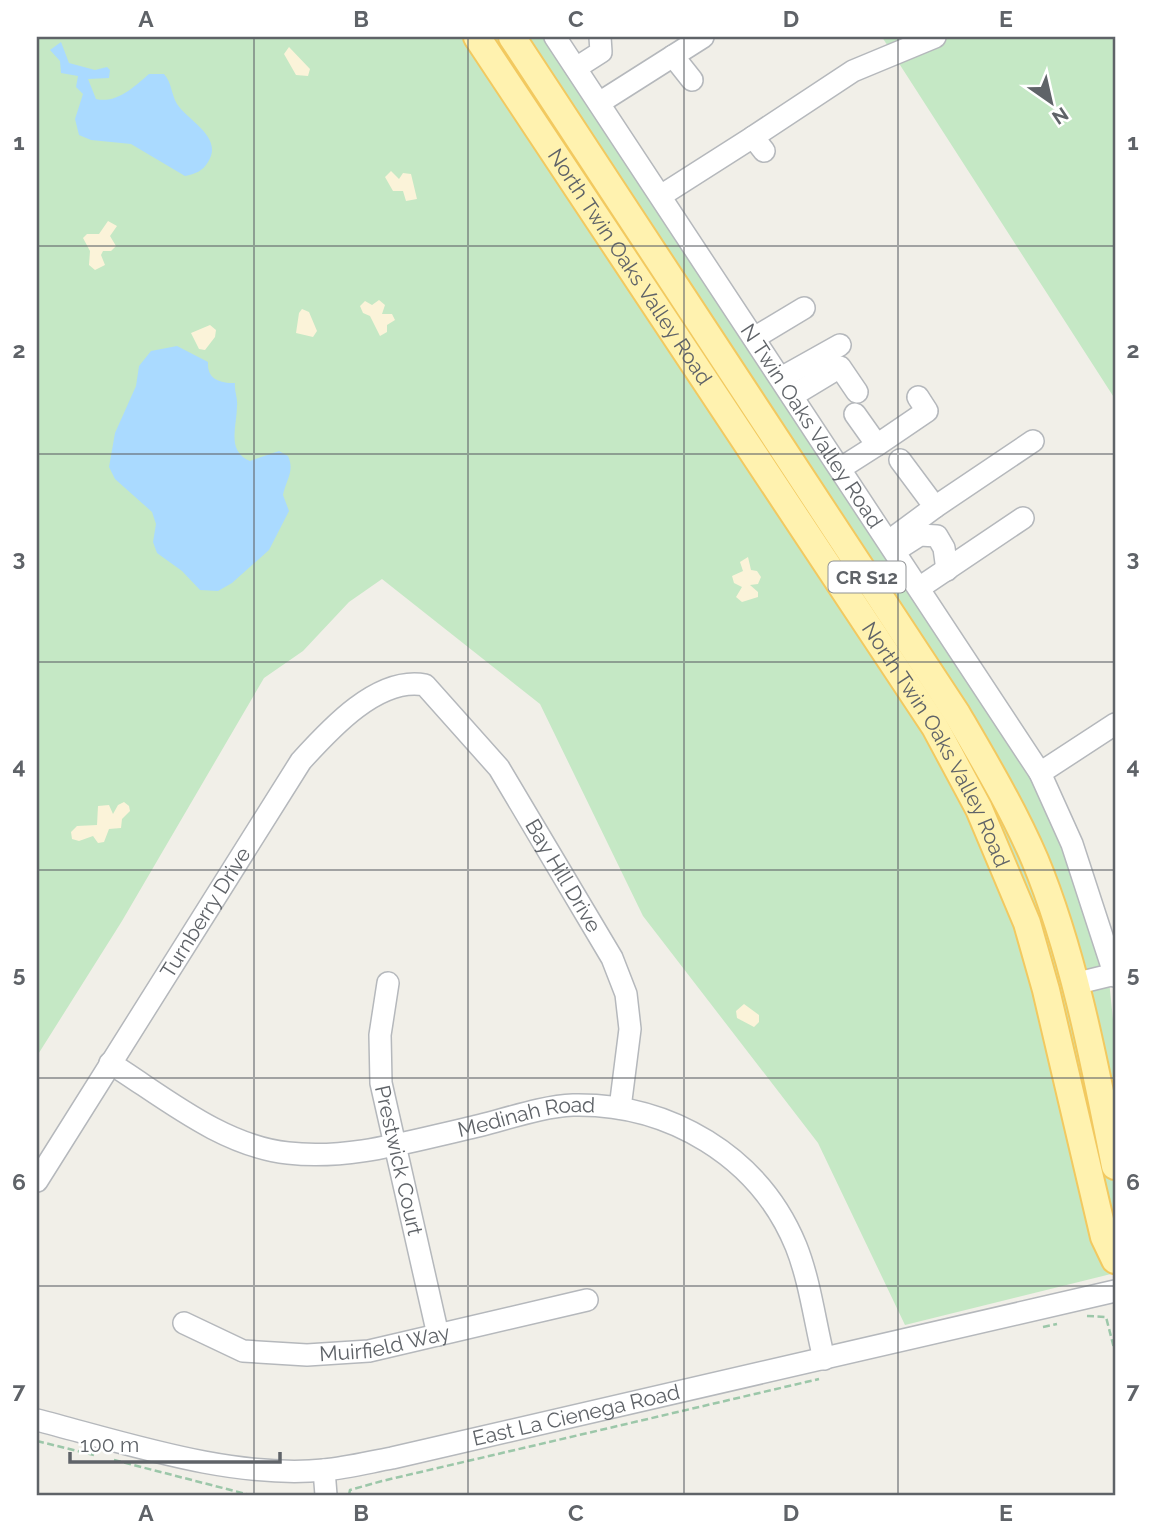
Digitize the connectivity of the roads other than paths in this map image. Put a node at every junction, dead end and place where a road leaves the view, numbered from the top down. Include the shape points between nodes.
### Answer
1 (477, 37) edge
2 (512, 37) edge
3 (555, 37) edge
4 (600, 37) edge
5 (703, 37) edge
6 (935, 37) edge
7 (673, 56) junction
8 (576, 68) junction
9 (692, 80) dead end
10 (599, 103) junction
11 (662, 195) junction
12 (804, 308) dead end
13 (754, 338) junction
14 (840, 345) dead end
15 (787, 387) junction
16 (856, 392) dead end
17 (918, 397) dead end
18 (855, 414) dead end
19 (1032, 442) dead end
20 (877, 445) junction
21 (900, 460) dead end
22 (841, 468) junction
23 (935, 507) junction
24 (1023, 518) dead end
25 (892, 546) junction
26 (947, 570) junction
27 (919, 588) junction
28 (410, 682) joint
29 (1115, 724) edge
30 (1040, 773) junction
31 (1012, 886) junction
32 (1115, 975) edge
33 (388, 984) dead end
34 (1074, 984) junction
35 (110, 1063) junction
36 (1063, 1064) junction
37 (620, 1108) junction
38 (394, 1144) junction
39 (1115, 1166) edge
40 (37, 1181) edge
41 (1115, 1260) edge
42 (1115, 1291) edge
43 (587, 1300) dead end
44 (184, 1323) dead end
45 (438, 1335) junction
46 (823, 1369) junction
47 (37, 1420) edge
48 (324, 1471) junction
49 (326, 1495) edge

1 - 31 main road, North Twin Oaks Valley Road / CR S12 via 935,727 979,809
2 - 34 main road, North Twin Oaks Valley Road / CR S12 via 957,714 1036,862
3 - 8 street, N Twin Oaks Valley Road
4 - 8 street via 601,52
5 - 7 street
6 - 11 street via 853,71 758,144
7 - 9 street
7 - 10 street
8 - 10 street, N Twin Oaks Valley Road
10 - 11 street, N Twin Oaks Valley Road
11 - 13 street, N Twin Oaks Valley Road
12 - 13 street
13 - 15 street, N Twin Oaks Valley Road
14 - 15 street
15 - 16 street via 839,368
15 - 22 street, N Twin Oaks Valley Road
17 - 20 street via 927,411
18 - 20 street
19 - 23 street
20 - 22 street
21 - 23 street
22 - 25 street, N Twin Oaks Valley Road
23 - 25 street
24 - 26 street
25 - 26 street via 920,535 937,536
25 - 27 street, N Twin Oaks Valley Road
26 - 27 street
27 - 30 street, N Twin Oaks Valley Road
28 - 35 street, Turnberry Drive via 368,702 326,734 302,761
28 - 37 street, Bay Hill Drive via 425,685 499,768 612,958 626,994 630,1029
29 - 30 street
30 - 32 street, N Twin Oaks Valley Road via 1072,844
31 - 34 main road via 1039,923 1055,972
31 - 36 main road, North Twin Oaks Valley Road / CR S12 via 1027,923
32 - 34 street
33 - 38 street, Prestwick Court via 380,1035 381,1083
34 - 36 main road via 1064,1009 1072,1042
34 - 39 main road, North Twin Oaks Valley Road / CR S12
35 - 38 street, Medinah Road via 208,1125 254,1146 286,1153 337,1155
35 - 40 street, Turnberry Drive
36 - 41 main road, North Twin Oaks Valley Road / CR S12 via 1104,1237
37 - 38 street, Medinah Road via 571,1105
37 - 46 street, Medinah Road via 674,1122 713,1144 752,1178 797,1247
38 - 45 street, Prestwick Court
42 - 46 street, East La Cienega Road
43 - 45 street, Muirfield Way
44 - 45 street, Muirfield Way via 243,1351 307,1355 369,1351
46 - 48 street, East La Cienega Road
47 - 48 street, East La Cienega Road via 173,1455 260,1470
48 - 49 street

